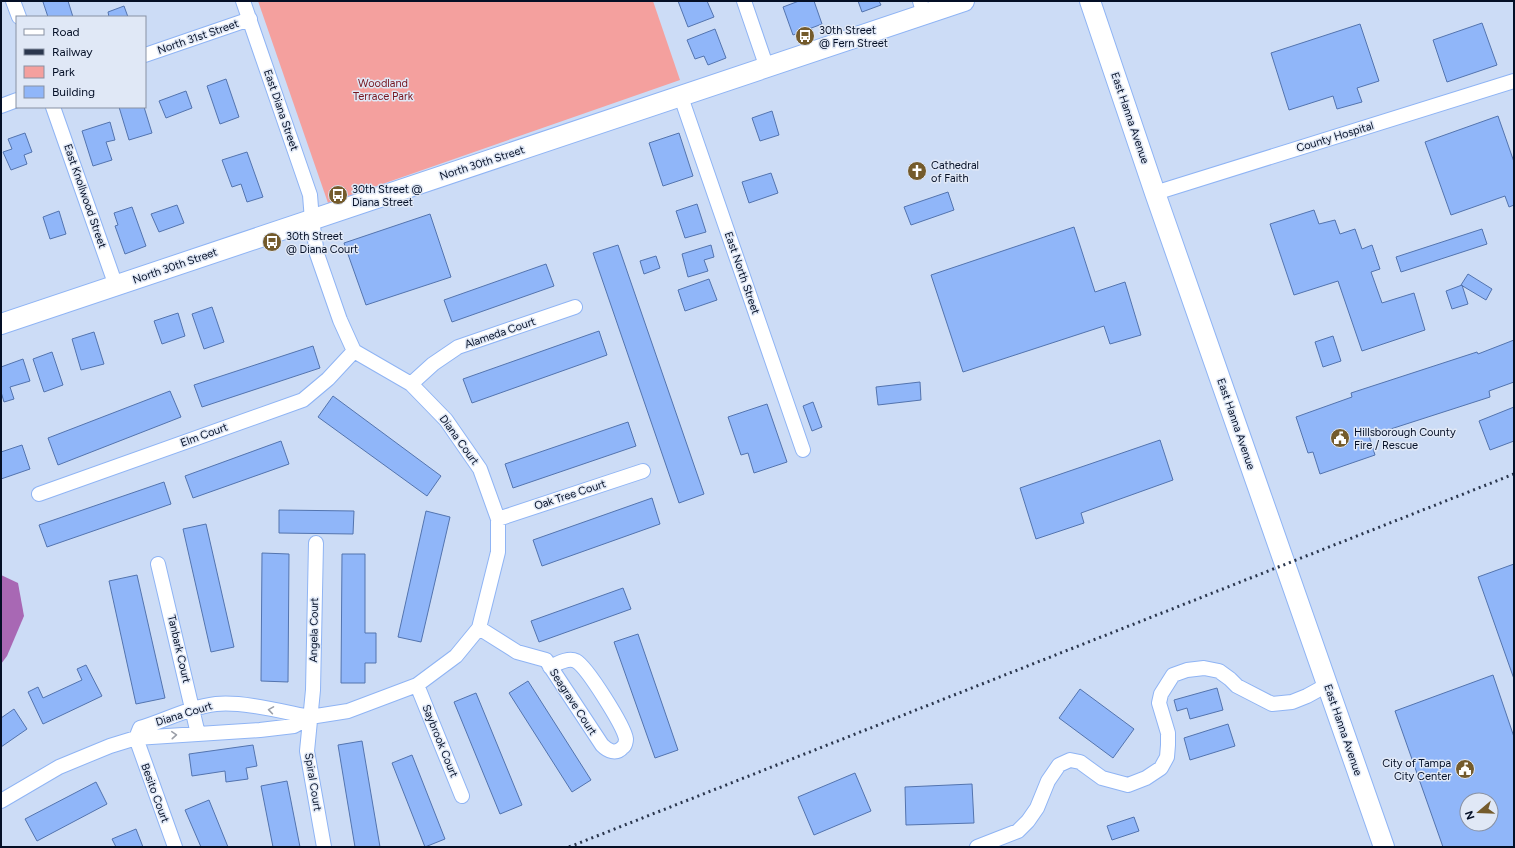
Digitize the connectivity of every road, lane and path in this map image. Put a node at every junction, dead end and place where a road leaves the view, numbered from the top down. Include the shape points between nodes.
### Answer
1 (13, 1) edge
2 (243, 1) edge
3 (744, 1) edge
4 (964, 1) edge
5 (1090, 1) edge
6 (922, 8) edge
7 (19, 16) edge
8 (250, 19) junction
9 (146, 56) edge
10 (767, 68) junction
11 (1514, 81) edge
12 (681, 97) junction
13 (16, 100) edge
14 (1, 106) edge
15 (53, 108) edge
16 (1156, 193) junction
17 (312, 220) junction
18 (116, 286) junction
19 (575, 307) dead end
20 (1, 324) edge
21 (354, 351) junction
22 (411, 384) junction
23 (803, 450) dead end
24 (643, 471) dead end
25 (39, 494) dead end
26 (498, 519) junction
27 (316, 543) dead end
28 (158, 564) dead end
29 (479, 628) junction
30 (550, 667) junction
31 (417, 685) junction
32 (1327, 685) junction
33 (193, 709) junction
34 (310, 717) junction
35 (198, 734) junction
36 (136, 738) junction
37 (462, 796) dead end
38 (1, 801) edge
39 (175, 847) edge
40 (324, 847) edge
41 (977, 847) edge
42 (1384, 847) edge

1 - 7 street
2 - 8 street, East Diana Street
3 - 10 street
4 - 6 street, North 30th Street
5 - 16 street, East Hanna Avenue
6 - 10 street, North 30th Street
8 - 9 street, North 31st Street
8 - 17 street, East Diana Street via 310,195
10 - 12 street, North 30th Street
11 - 16 street, County Hospital
12 - 17 street, North 30th Street
12 - 23 street, East North Street
13 - 14 street
15 - 18 street, East Knollwood Street
16 - 32 street, East Hanna Avenue
17 - 18 street, North 30th Street
17 - 21 street via 317,254 340,320
18 - 20 street, North 30th Street
19 - 22 street, Alameda Court via 458,348 433,364
21 - 22 street, Diana Court
21 - 25 street, Elm Court via 328,379 303,400
22 - 26 street, Diana Court via 446,420 480,468
24 - 26 street, Oak Tree Court
26 - 29 street, Diana Court via 498,552
27 - 34 street, Angela Court via 313,690
28 - 33 street, Tanbark Court
29 - 30 street, Seagrave Court via 517,652 546,660
29 - 31 street, Diana Court via 456,656
30 - 30 street, Seagrave Court via 602,746 613,752 624,746 626,739 613,710 584,668 576,661 569,660
31 - 34 street, Diana Court via 348,711
31 - 37 street, Saybrook Court
32 - 41 street via 1292,702 1272,704 1237,686 1218,671 1192,668 1173,675 1161,694 1160,703 1168,733 1167,757 1161,768 1146,778 1128,785 1102,778 1080,762 1070,760 1059,765 1042,792 1037,808 1018,831
32 - 42 street, East Hanna Avenue
34 -> 33 street, Diana Court via 240,704 217,704
33 - 35 street, Tanbark Court
33 - 36 street, Diana Court via 140,728
34 - 35 street, Diana Court via 294,726
34 - 40 street, Spiral Court via 307,751
36 -> 35 street, Diana Court
36 - 38 street, Diana Court via 59,767
36 - 39 street, Besito Court

